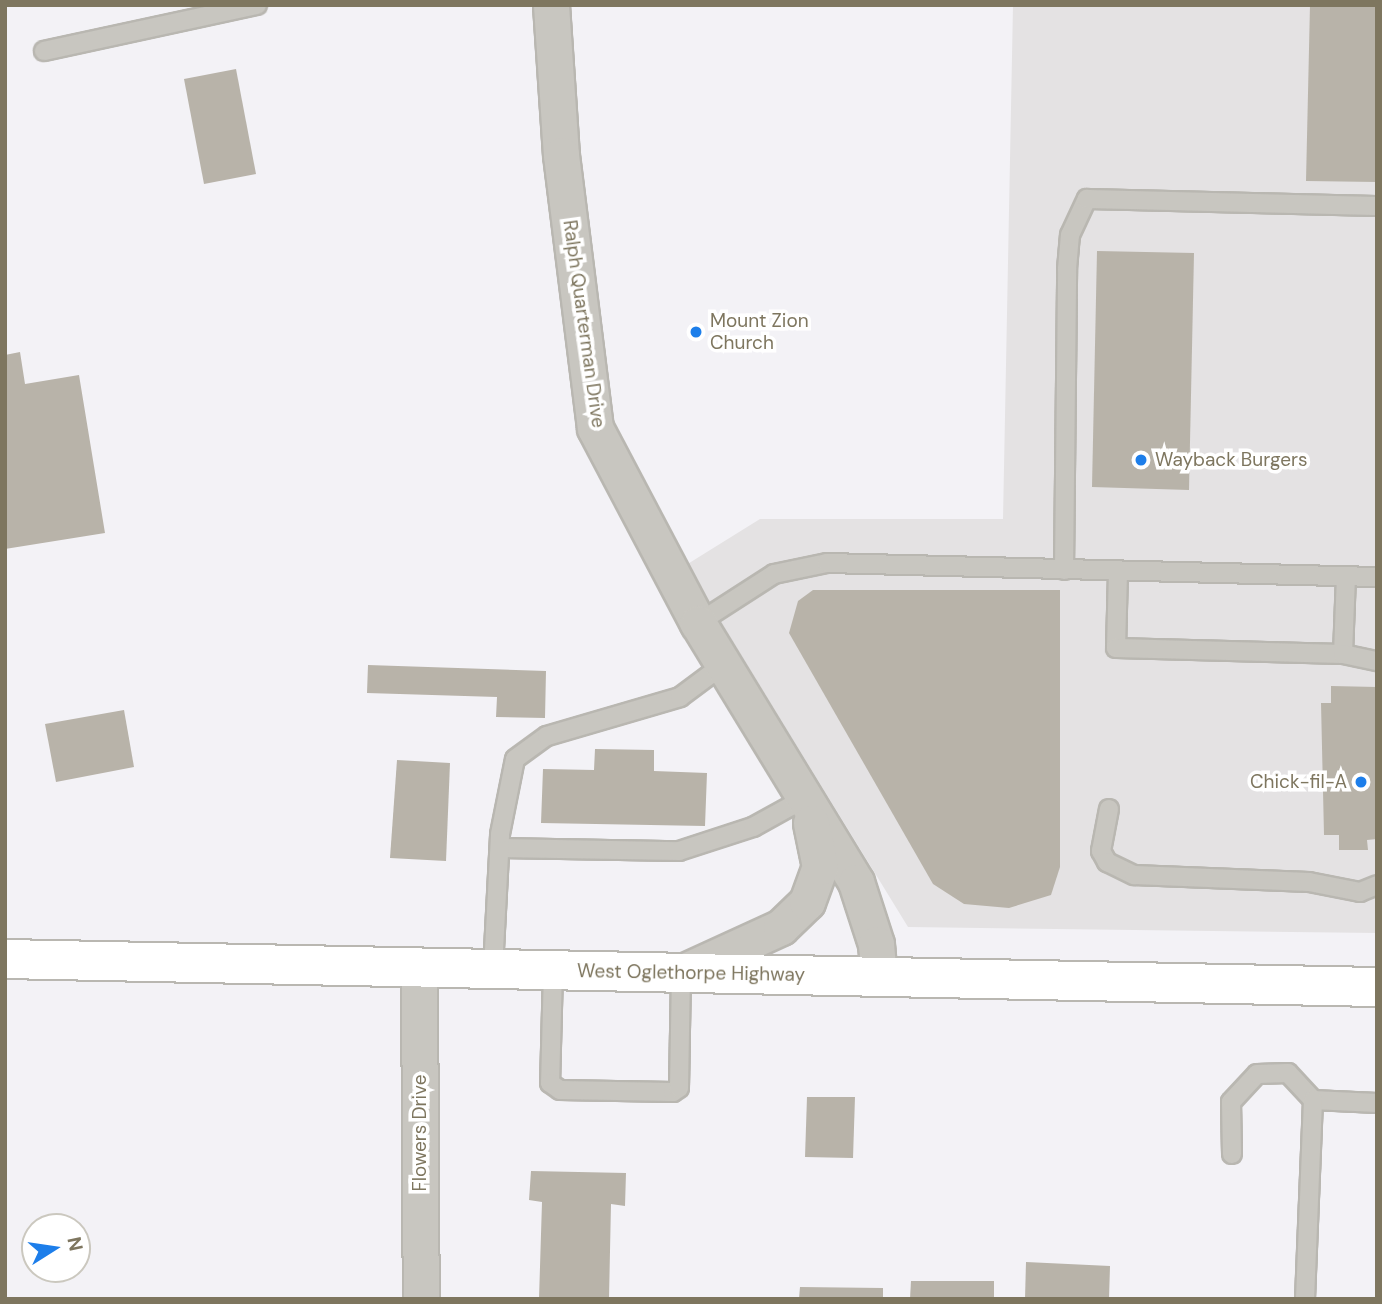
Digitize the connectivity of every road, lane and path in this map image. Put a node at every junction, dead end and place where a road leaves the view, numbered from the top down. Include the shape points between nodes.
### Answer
1 (257, 5) edge
2 (551, 5) edge
3 (44, 51) dead end
4 (1377, 206) edge
5 (1064, 570) junction
6 (1118, 572) junction
7 (1346, 576) junction
8 (1377, 577) edge
9 (698, 622) junction
10 (1343, 654) junction
11 (1377, 661) edge
12 (723, 665) junction
13 (802, 800) junction
14 (1109, 809) dead end
15 (499, 848) junction
16 (1377, 885) edge
17 (5, 959) edge
18 (419, 968) junction
19 (493, 969) junction
20 (553, 971) junction
21 (681, 973) junction
22 (879, 977) junction
23 (1377, 988) edge
24 (1313, 1100) junction
25 (1377, 1103) edge
26 (1232, 1154) dead end
27 (421, 1299) edge
28 (1305, 1299) edge

1 - 3 lane
2 - 9 street, Ralph Quarterman Drive via 561,155 595,428
4 - 5 lane via 1087,199 1070,235 1067,269
5 - 6 lane
5 - 9 lane via 827,563 762,580
6 - 7 lane
6 - 10 lane via 1116,648
7 - 8 lane
7 - 10 lane
9 - 12 street, Ralph Quarterman Drive
10 - 11 lane
12 - 13 street, Ralph Quarterman Drive
12 - 15 lane via 680,697 547,736 515,759
13 - 15 lane via 753,827 679,851
13 - 21 street, Ralph Quarterman Drive via 820,846 813,895 782,927
13 - 22 street, Ralph Quarterman Drive via 856,883 876,944
14 - 16 lane via 1101,851 1107,862 1134,875 1309,881 1360,892
15 - 19 lane
17 - 18 highway, West Oglethorpe Highway
18 - 19 highway, West Oglethorpe Highway
18 - 27 street, Flowers Drive
19 - 20 highway, West Oglethorpe Highway
20 - 21 highway, West Oglethorpe Highway
20 - 21 lane via 550,1083 560,1090 673,1093 679,1088
21 - 22 highway, West Oglethorpe Highway
22 - 23 highway, West Oglethorpe Highway
24 - 25 lane
24 - 26 lane via 1288,1073 1257,1073 1231,1102
24 - 28 lane

